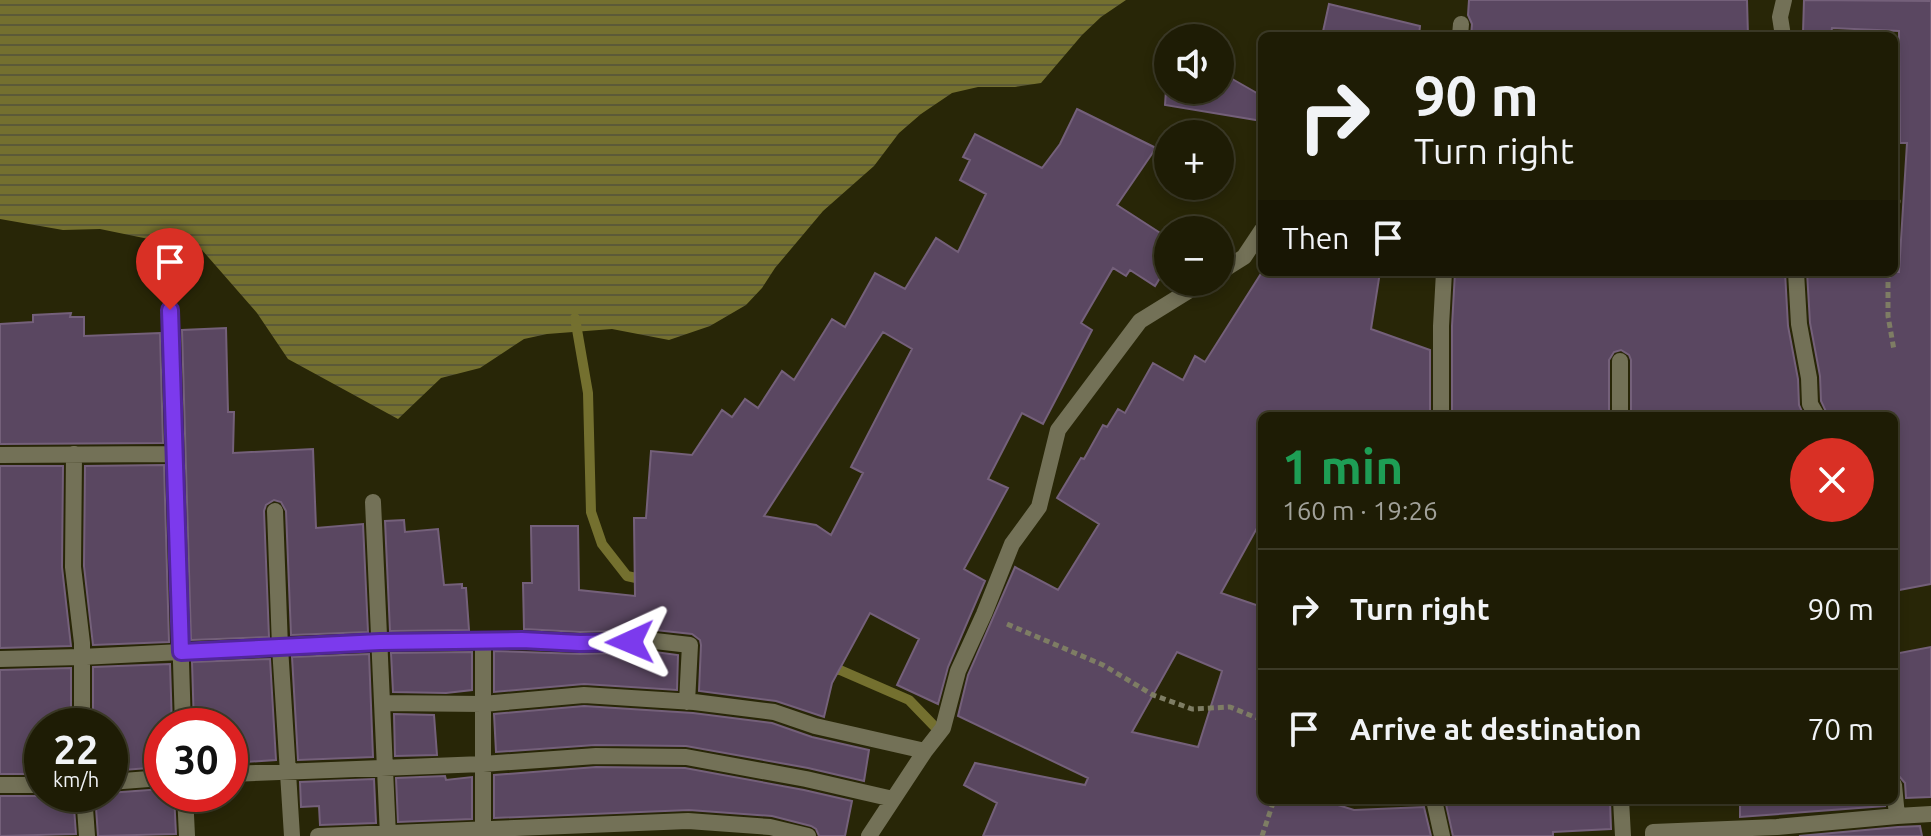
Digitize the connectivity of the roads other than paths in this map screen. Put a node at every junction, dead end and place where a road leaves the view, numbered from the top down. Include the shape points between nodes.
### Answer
1 (1784, 0) edge
2 (1782, 32) edge
3 (1258, 236) edge
4 (1234, 263) edge
5 (1444, 276) edge
6 (1796, 276) edge
7 (1180, 296) edge
8 (170, 310) dead end
9 (1620, 361) dead end
10 (1441, 412) edge
11 (1620, 412) edge
12 (1815, 412) edge
13 (74, 454) junction
14 (175, 454) junction
15 (0, 455) edge
16 (373, 502) dead end
17 (275, 511) dead end
18 (483, 641) junction
19 (380, 642) junction
20 (280, 647) junction
21 (181, 652) junction
22 (81, 657) junction
23 (0, 659) edge
24 (687, 702) junction
25 (382, 703) junction
26 (483, 704) junction
27 (82, 708) edge
28 (183, 708) edge
29 (925, 751) junction
30 (483, 764) junction
31 (385, 768) junction
32 (289, 772) junction
33 (248, 773) edge
34 (0, 785) edge
35 (24, 785) edge
36 (893, 799) junction
37 (1435, 804) edge
38 (1621, 804) edge
39 (1896, 804) edge
40 (85, 812) edge
41 (186, 812) edge
42 (1931, 814) edge
43 (1897, 816) junction
44 (482, 833) edge
45 (388, 835) edge
46 (1648, 835) edge
47 (87, 836) edge
48 (187, 836) edge
49 (292, 836) edge
50 (318, 836) edge
51 (808, 836) edge
52 (869, 836) edge
53 (1442, 836) edge
54 (1623, 836) edge

1 - 2 street
3 - 4 street
5 - 10 street
6 - 12 street
7 - 29 street via 1140,321 1058,430 1039,507 1012,544 958,671 943,728
8 - 14 street
9 - 11 street
13 - 14 street
13 - 15 street
13 - 22 street via 73,567
14 - 21 street
16 - 19 street
17 - 20 street
18 - 19 street
18 - 24 street via 690,645
18 - 26 street
19 - 20 street
19 - 25 street
20 - 21 street
20 - 32 street
21 - 22 street
21 - 28 street
22 - 23 street
22 - 27 street
24 - 26 street via 584,695
24 - 29 street via 774,712
25 - 26 street
25 - 31 street
26 - 30 street
29 - 36 street
30 - 31 street
30 - 36 street via 596,756 686,757
30 - 44 street
31 - 32 street
31 - 45 street
32 - 33 street
32 - 49 street
34 - 35 street
36 - 52 street
37 - 53 street
38 - 54 street
39 - 43 street
40 - 47 street
41 - 48 street
42 - 43 street
43 - 46 street
44 - 45 street
44 - 51 street via 688,821 770,827
45 - 50 street

